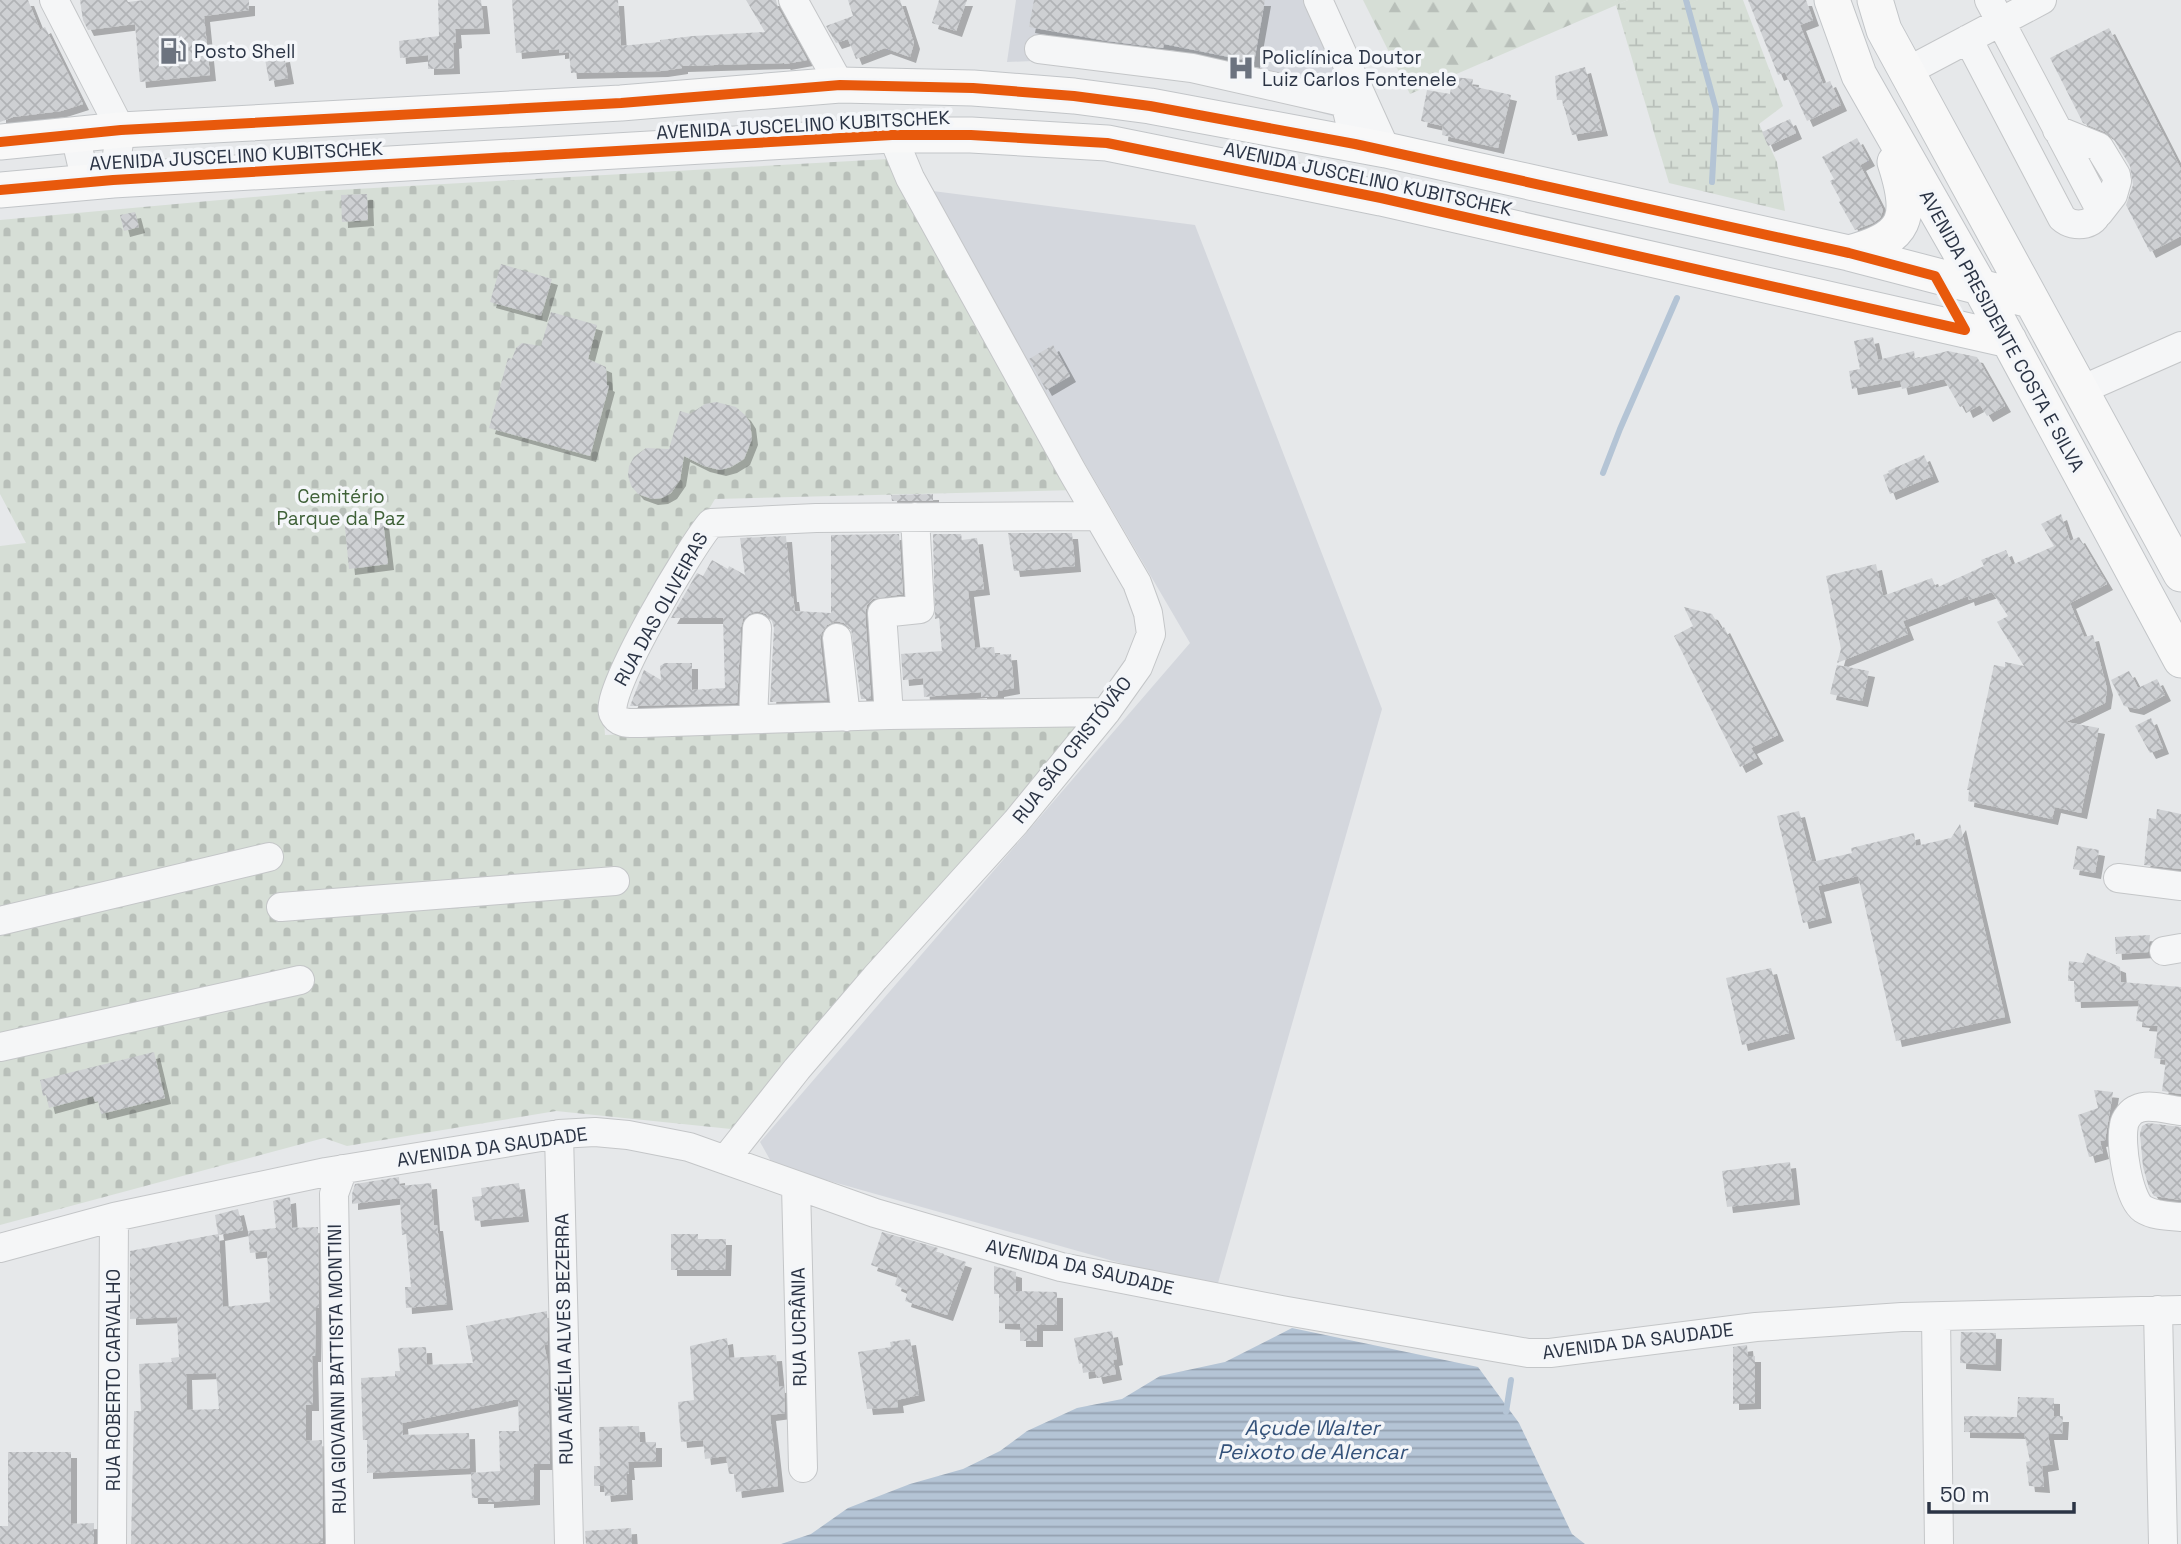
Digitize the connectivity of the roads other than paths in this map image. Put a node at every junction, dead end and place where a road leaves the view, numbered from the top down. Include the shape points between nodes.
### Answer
1 (54, 0) edge
2 (793, 0) edge
3 (1318, 0) edge
4 (1832, 0) edge
5 (1875, 0) edge
6 (2042, 0) edge
7 (1994, 11) edge
8 (1968, 38) junction
9 (1039, 49) dead end
10 (1906, 72) junction
11 (1859, 75) junction
12 (840, 86) junction
13 (973, 88) junction
14 (121, 130) junction
15 (75, 135) junction
16 (892, 135) junction
17 (971, 135) junction
18 (0, 142) edge
19 (1371, 147) junction
20 (99, 181) junction
21 (0, 190) edge
22 (1849, 253) junction
23 (1980, 287) junction
24 (2030, 300) junction
25 (2009, 340) junction
26 (2181, 346) edge
27 (2081, 390) junction
28 (1098, 516) junction
29 (915, 517) junction
30 (2181, 574) edge
31 (757, 628) dead end
32 (837, 638) dead end
33 (2181, 660) edge
34 (1106, 712) junction
35 (888, 715) junction
36 (846, 717) junction
37 (753, 719) junction
38 (268, 856) dead end
39 (2118, 878) dead end
40 (615, 881) dead end
41 (2181, 886) edge
42 (281, 907) dead end
43 (0, 921) edge
44 (300, 980) dead end
45 (0, 1047) edge
46 (2181, 1111) edge
47 (559, 1134) junction
48 (725, 1160) junction
49 (334, 1178) junction
50 (796, 1186) junction
51 (114, 1217) junction
52 (2181, 1217) edge
53 (0, 1248) edge
54 (2169, 1310) edge
55 (1936, 1317) junction
56 (803, 1468) dead end
57 (112, 1544) edge
58 (340, 1544) edge
59 (569, 1544) edge
60 (1939, 1544) edge
61 (2163, 1544) edge

1 - 14 street
2 - 12 street
3 - 19 street
4 - 11 main road, AVENIDA PRESIDENTE COSTA E SILVA
5 - 10 main road, AVENIDA PRESIDENTE COSTA E SILVA via 1884,30
6 - 7 street
7 - 8 street
7 - 8 street via 2057,130 2099,147 2116,176 2113,195 2096,218 2073,226 2062,218
8 - 10 street
9 - 19 street via 1192,68 1338,101 1346,106
10 - 24 main road, AVENIDA PRESIDENTE COSTA E SILVA
11 - 22 main road via 1891,148 1905,192 1905,209 1894,234
11 - 23 main road, AVENIDA PRESIDENTE COSTA E SILVA
12 - 13 main road, AVENIDA JUSCELINO KUBITSCHEK
12 - 14 main road, AVENIDA JUSCELINO KUBITSCHEK
13 - 17 main road
13 - 19 main road, AVENIDA JUSCELINO KUBITSCHEK via 1150,106
14 - 15 main road, AVENIDA JUSCELINO KUBITSCHEK
14 - 20 street
15 - 18 main road, AVENIDA JUSCELINO KUBITSCHEK
15 - 20 street
16 - 17 main road, AVENIDA JUSCELINO KUBITSCHEK
16 - 20 main road, AVENIDA JUSCELINO KUBITSCHEK
16 - 28 street, RUA SÃO CRISTÓVÃO via 910,178
17 - 25 main road, AVENIDA JUSCELINO KUBITSCHEK via 1107,143 1381,198
19 - 22 main road, AVENIDA JUSCELINO KUBITSCHEK
20 - 21 main road, AVENIDA JUSCELINO KUBITSCHEK
22 - 23 main road, AVENIDA JUSCELINO KUBITSCHEK
23 - 24 main road, AVENIDA JUSCELINO KUBITSCHEK
23 - 25 main road, AVENIDA PRESIDENTE COSTA E SILVA
24 - 25 main road
24 - 27 main road, AVENIDA PRESIDENTE COSTA E SILVA
25 - 33 main road, AVENIDA PRESIDENTE COSTA E SILVA
26 - 27 street
27 - 30 main road, AVENIDA PRESIDENTE COSTA E SILVA
28 - 29 street, RUA DAS OLIVEIRAS
28 - 34 street, RUA SÃO CRISTÓVÃO via 1137,583 1151,634 1138,667
29 - 35 street via 920,609 882,613
29 - 37 street, RUA DAS OLIVEIRAS via 724,521 705,529 628,664 613,697 613,713 622,722
31 - 37 street
32 - 36 street
34 - 35 street, RUA DAS OLIVEIRAS
34 - 48 street, RUA SÃO CRISTÓVÃO via 1016,822 806,1059
35 - 36 street, RUA DAS OLIVEIRAS
36 - 37 street, RUA DAS OLIVEIRAS
38 - 43 street
39 - 41 street
40 - 42 street
44 - 45 street
46 - 52 street via 2138,1108 2124,1124 2124,1150 2134,1197 2155,1214
47 - 48 street, AVENIDA DA SAUDADE via 595,1132 647,1138
47 - 49 street, AVENIDA DA SAUDADE
47 - 59 street, RUA AMÉLIA ALVES BEZERRA
48 - 50 street, AVENIDA DA SAUDADE
49 - 51 street, AVENIDA DA SAUDADE
49 - 58 street, RUA GIOVANNI BATTISTA MONTINI
50 - 55 street, AVENIDA DA SAUDADE via 1061,1267 1528,1353 1756,1327
50 - 56 street, RUA UCRÂNIA
51 - 53 street, AVENIDA DA SAUDADE
51 - 57 street, RUA ROBERTO CARVALHO
54 - 55 street, AVENIDA DA SAUDADE
54 - 61 street
55 - 60 street

